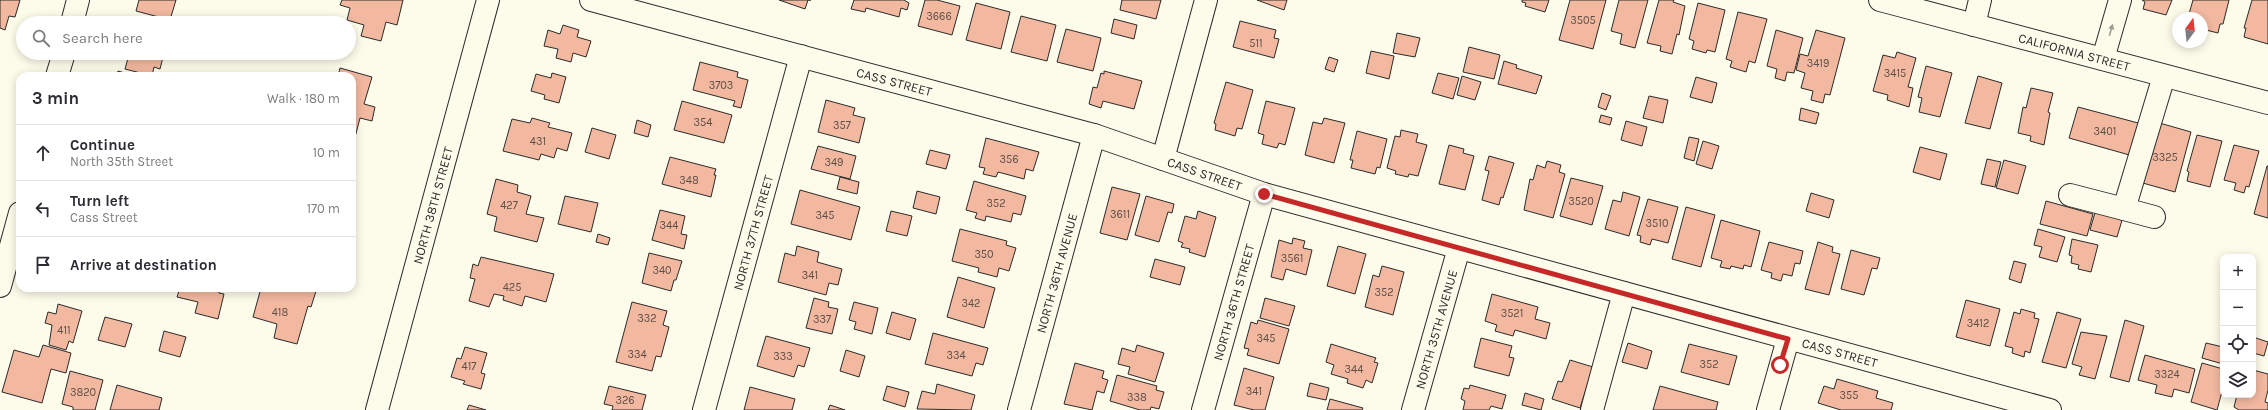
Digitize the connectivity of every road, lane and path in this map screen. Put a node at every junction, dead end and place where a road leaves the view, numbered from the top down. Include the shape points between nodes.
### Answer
1 (78, 0) edge
2 (488, 0) edge
3 (591, 0) edge
4 (1206, 0) edge
5 (1880, 0) edge
6 (1980, 0) edge
7 (2120, 0) edge
8 (74, 16) edge
9 (1974, 25) junction
10 (801, 56) junction
11 (2103, 59) junction
12 (62, 60) edge
13 (59, 72) edge
14 (2164, 76) junction
15 (2268, 103) edge
16 (1094, 135) junction
17 (1163, 159) junction
18 (1264, 194) junction
19 (2070, 195) dead end
20 (2124, 209) junction
21 (2154, 217) dead end
22 (16, 228) edge
23 (1459, 248) junction
24 (0, 286) edge
25 (1624, 293) junction
26 (1788, 339) junction
27 (377, 410) edge
28 (704, 410) edge
29 (1019, 410) edge
30 (1203, 410) edge
31 (1413, 410) edge
32 (1592, 410) edge
33 (1768, 410) edge
34 (2050, 410) edge

1 - 8 street
2 - 27 street, NORTH 38TH STREET
3 - 10 street, CASS STREET
4 - 17 street
5 - 9 street, CALIFORNIA STREET
6 - 9 street
11 -> 7 street
9 - 11 street, CALIFORNIA STREET
10 - 16 street, CASS STREET
10 - 28 street, NORTH 37TH STREET
11 - 14 street, CALIFORNIA STREET
12 - 13 street
14 - 15 street, CALIFORNIA STREET
14 - 20 street
16 - 17 street, CASS STREET
16 - 29 street, NORTH 36TH AVENUE
17 - 18 street, CASS STREET
18 - 23 street, CASS STREET
18 - 30 street, NORTH 36TH STREET
19 - 20 street
20 - 21 street
22 - 24 street
23 - 25 street, CASS STREET
23 - 31 street, NORTH 35TH AVENUE
25 - 26 street, CASS STREET
25 - 32 street
26 - 33 street
26 - 34 street, CASS STREET

